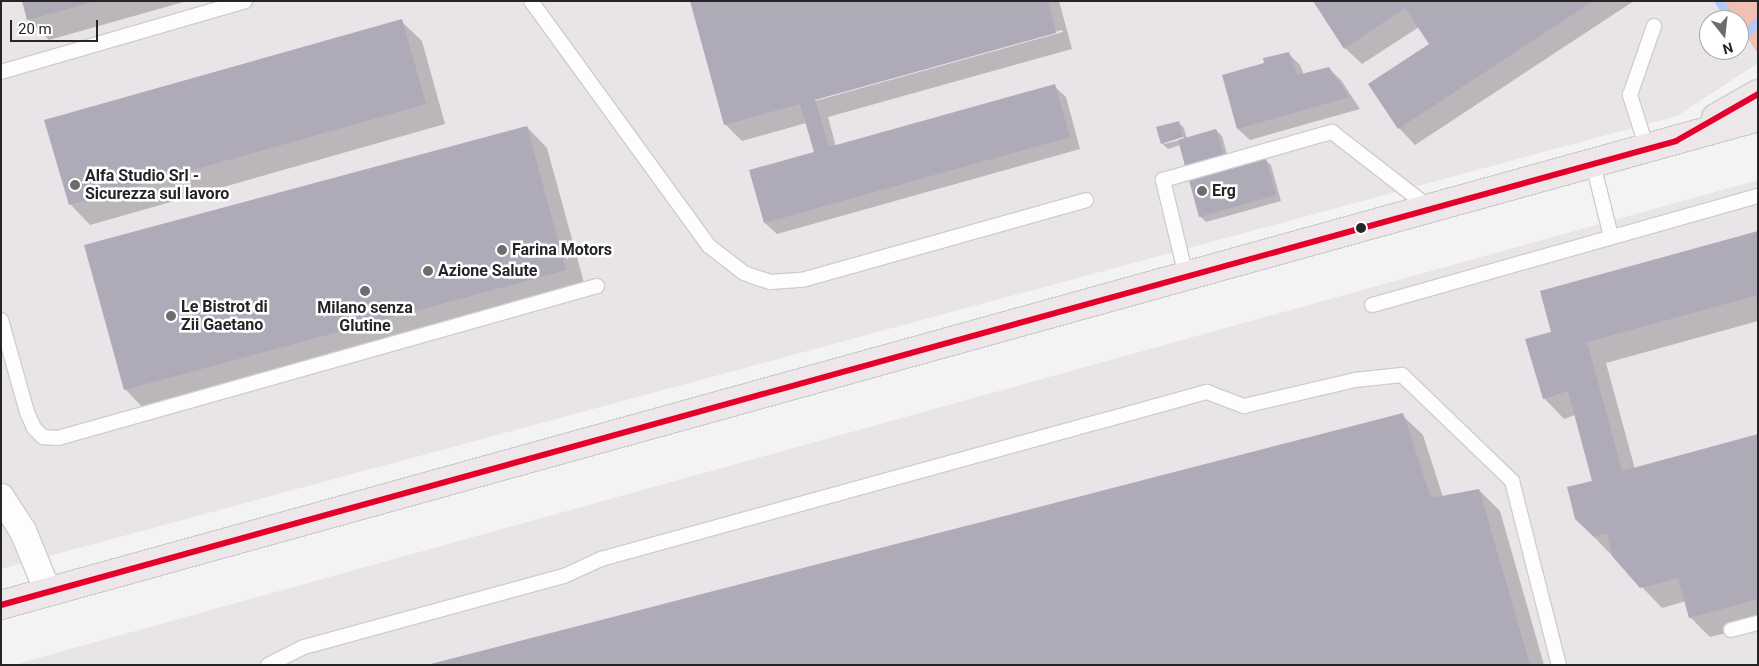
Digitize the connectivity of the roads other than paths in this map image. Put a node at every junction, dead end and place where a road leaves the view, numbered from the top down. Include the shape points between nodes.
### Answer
1 (245, 1) edge
2 (531, 1) edge
3 (1654, 26) dead end
4 (1, 72) edge
5 (1758, 94) edge
6 (1758, 118) edge
7 (1676, 141) junction
8 (1646, 149) junction
9 (1593, 164) junction
10 (1758, 196) edge
11 (1086, 200) dead end
12 (1431, 209) junction
13 (1611, 237) junction
14 (1186, 276) junction
15 (597, 286) dead end
16 (1372, 304) dead end
17 (1, 320) edge
18 (1, 496) edge
19 (48, 592) junction
20 (1, 605) edge
21 (1758, 623) edge
22 (1730, 630) dead end
23 (268, 665) edge
24 (1559, 665) edge

1 - 4 lane
2 - 11 lane via 708,246 744,273 770,282 802,280
3 - 8 lane via 1630,95
5 - 7 main road
6 - 7 main road
7 - 8 main road
8 - 9 main road
9 - 12 main road
9 - 13 lane
10 - 13 lane
12 - 14 main road
12 - 14 lane via 1332,132 1163,180
13 - 16 lane
14 - 19 main road
15 - 17 lane via 58,438 43,436 34,428
18 - 19 street via 23,532
19 - 20 main road
21 - 22 lane
23 - 24 lane via 304,647 564,576 600,559 1206,392 1244,406 1355,380 1402,375 1512,481

